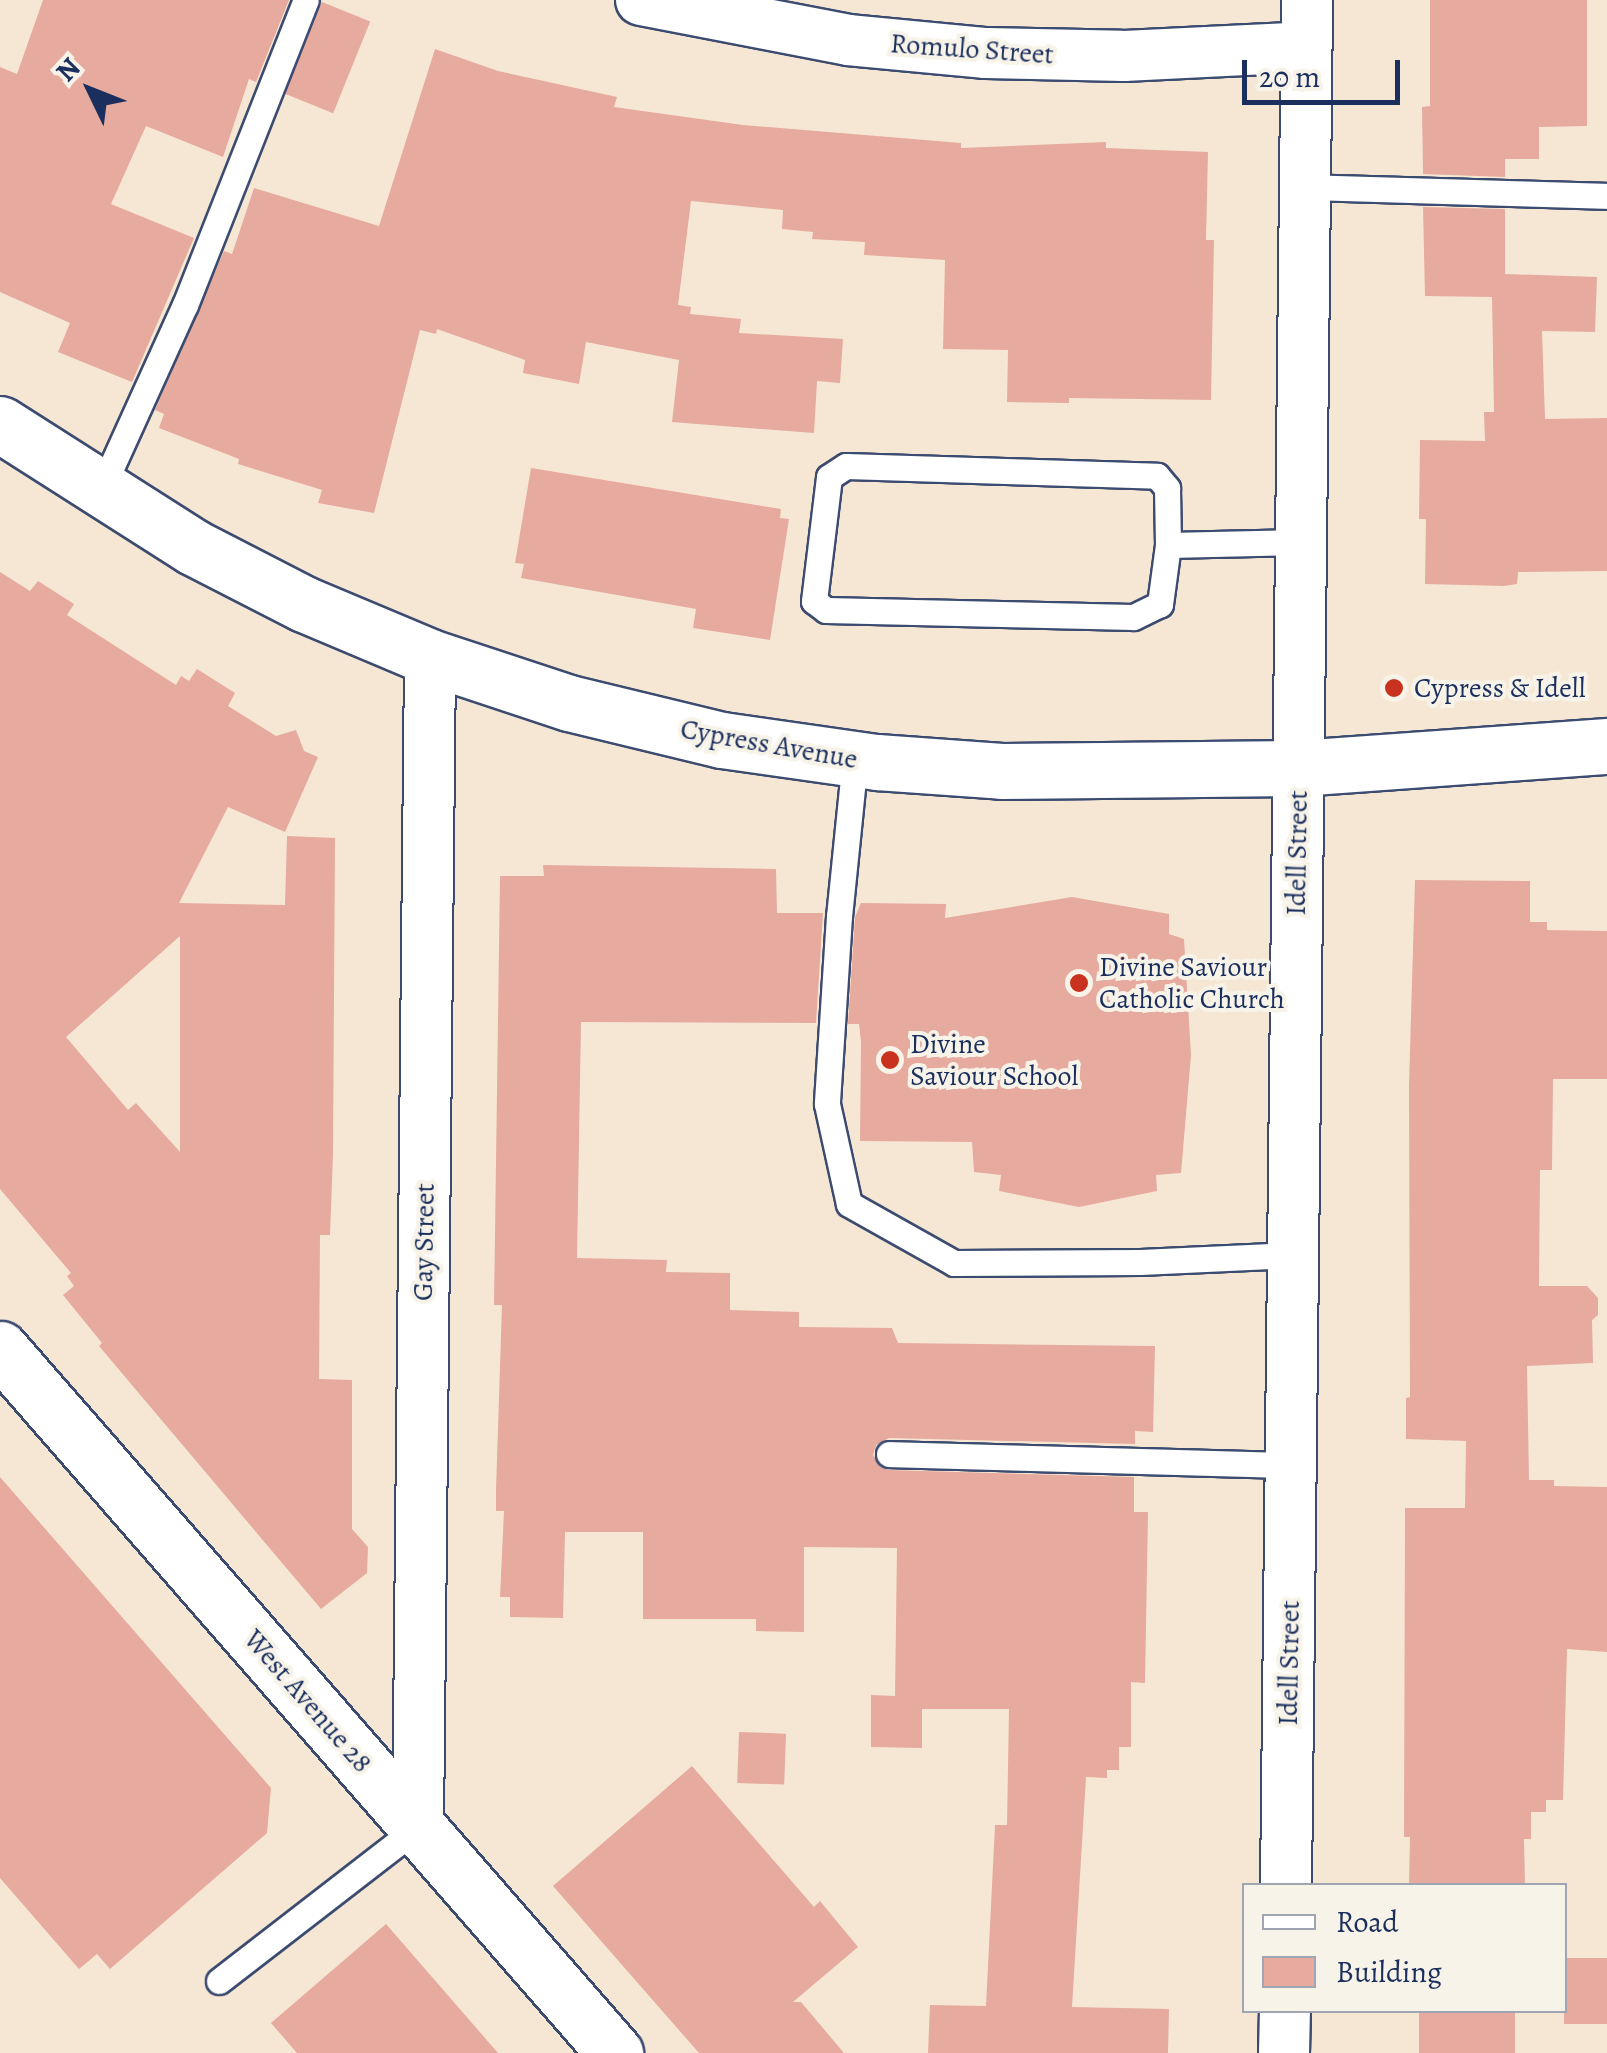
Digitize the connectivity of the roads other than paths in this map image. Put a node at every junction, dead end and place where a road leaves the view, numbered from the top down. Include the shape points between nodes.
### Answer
1 (306, 0) edge
2 (641, 0) edge
3 (1307, 24) edge
4 (1305, 188) junction
5 (1607, 196) edge
6 (0, 424) edge
7 (100, 492) junction
8 (1301, 542) junction
9 (1168, 545) junction
10 (430, 657) junction
11 (1607, 746) edge
12 (855, 760) junction
13 (1298, 768) junction
14 (1293, 1255) junction
15 (0, 1350) edge
16 (889, 1454) dead end
17 (1291, 1465) junction
18 (418, 1827) junction
19 (1286, 1883) edge
20 (220, 1981) dead end
21 (1285, 2013) edge
22 (615, 2053) edge
23 (1284, 2053) edge

1 - 7 lane via 185,305
2 - 3 street, Romulo Street via 848,40 986,52 1124,56
3 - 4 street, Idell Street
4 - 5 lane
4 - 8 street, Idell Street
6 - 7 street, Cypress Avenue
7 - 10 street, Cypress Avenue via 304,604
8 - 9 lane
8 - 13 street, Idell Street
9 - 9 lane via 1167,488 1157,476 846,466 828,477 814,601 826,610 1133,617 1160,604
10 - 12 street, Cypress Avenue via 588,708 722,740
10 - 18 street, Gay Street
11 - 13 street, Cypress Avenue
12 - 13 street, Cypress Avenue via 1002,770
12 - 14 lane via 828,1104 849,1204 954,1262
13 - 14 street, Idell Street
14 - 17 street, Idell Street
15 - 18 street, West Avenue 28
16 - 17 lane
17 - 19 street, Idell Street
18 - 20 lane
18 - 22 street, West Avenue 28
21 - 23 street

